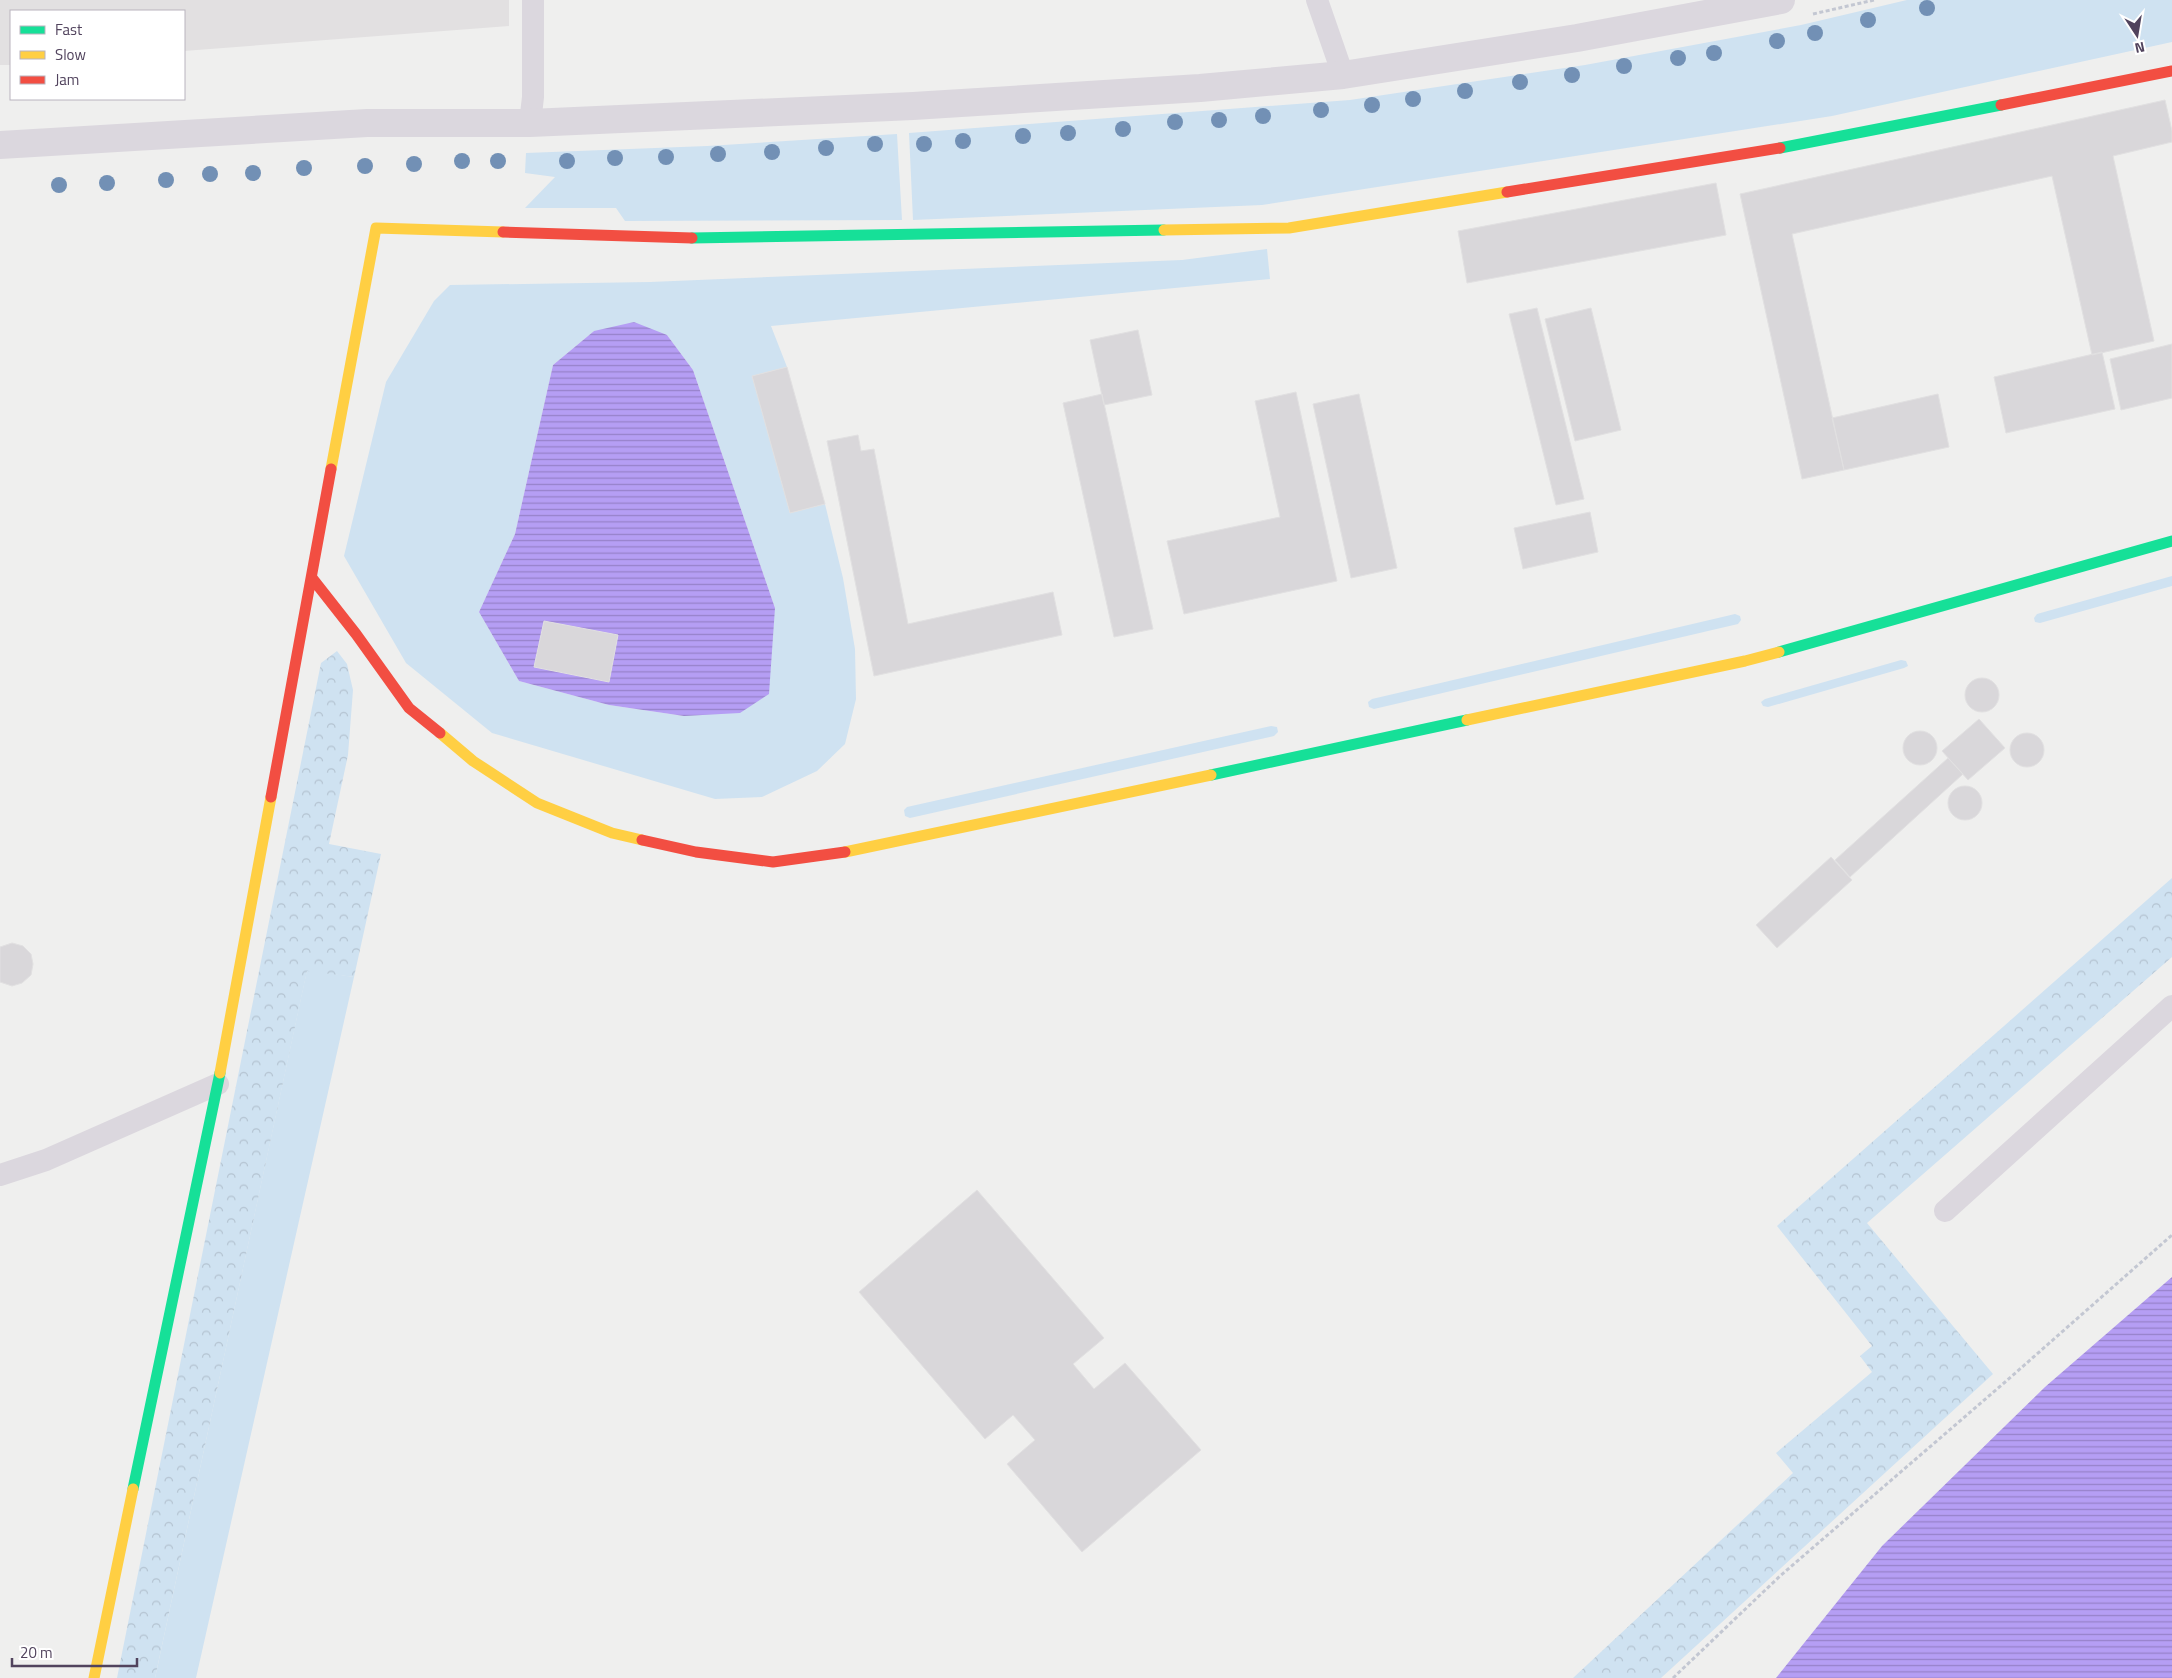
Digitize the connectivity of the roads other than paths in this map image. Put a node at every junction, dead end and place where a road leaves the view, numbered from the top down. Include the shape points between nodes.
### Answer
1 (533, 0) edge
2 (1317, 0) edge
3 (1781, 0) edge
4 (2172, 71) edge
5 (1343, 75) junction
6 (530, 123) junction
7 (0, 145) edge
8 (2172, 541) edge
9 (312, 578) junction
10 (2172, 1006) edge
11 (218, 1084) junction
12 (0, 1175) edge
13 (1945, 1211) dead end
14 (94, 1678) edge

1 - 6 lane
2 - 5 lane
3 - 5 street via 1577,38
4 - 9 street via 1833,139 1289,228 720,239 376,228
5 - 6 street via 1200,88 933,104
6 - 7 street via 367,123
8 - 9 street via 1745,661 863,850 773,862 696,852 612,833 537,804 472,761 409,708
9 - 11 street
10 - 13 lane
11 - 12 lane via 46,1160
11 - 14 street

